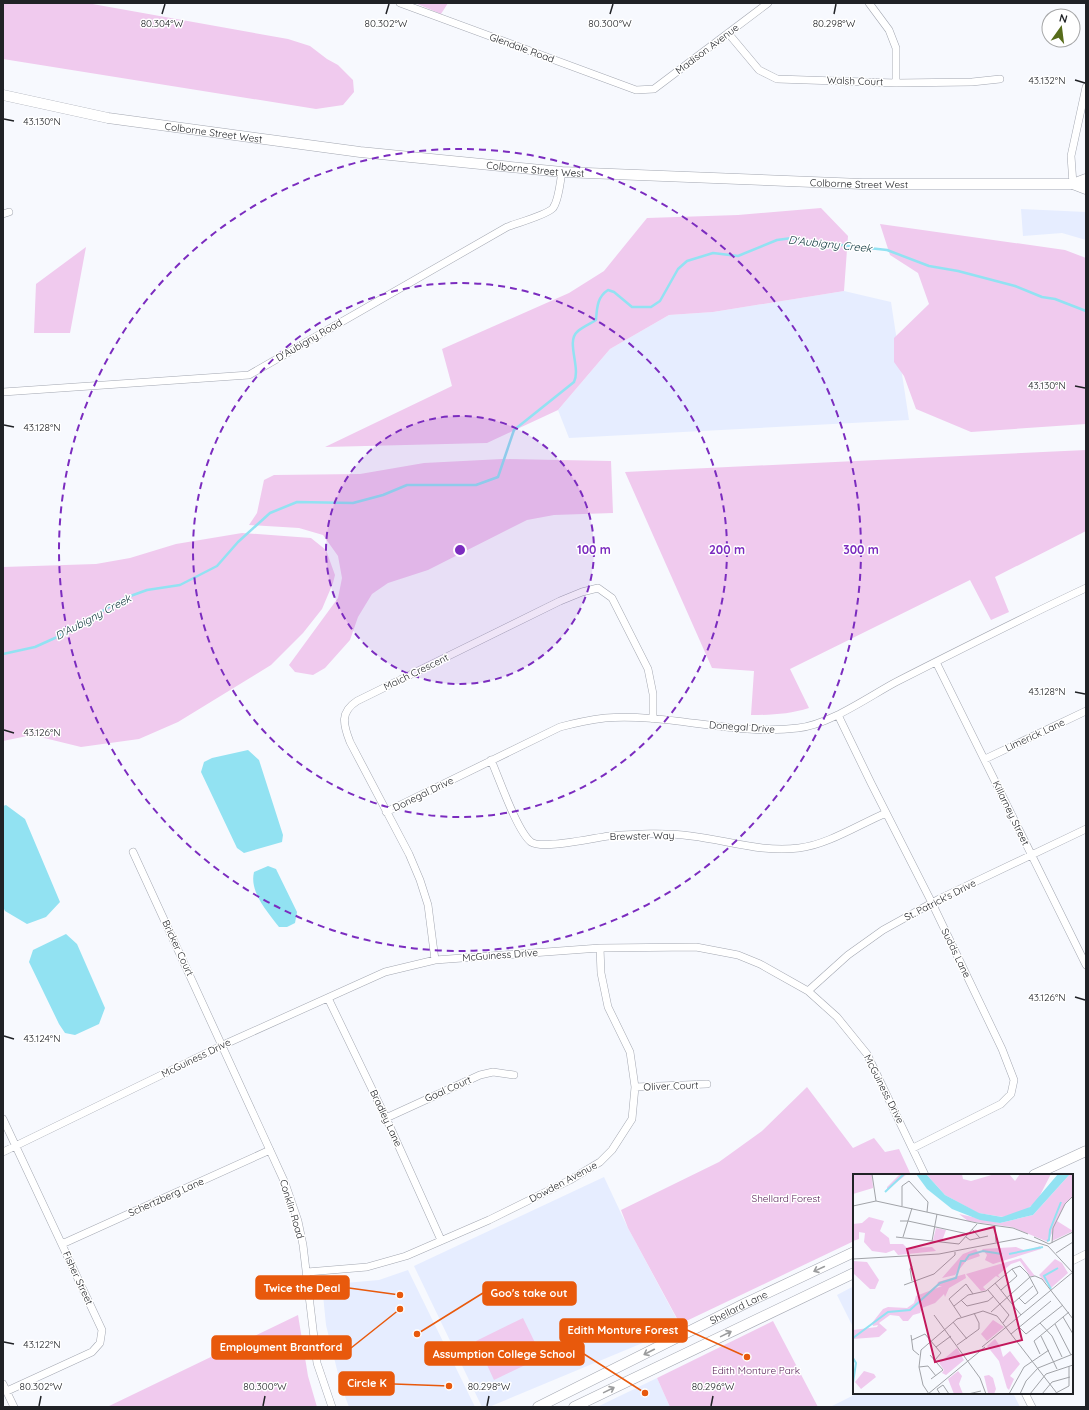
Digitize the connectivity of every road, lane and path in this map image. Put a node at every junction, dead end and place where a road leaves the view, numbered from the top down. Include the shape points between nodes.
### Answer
1 (400, 3) edge
2 (869, 3) edge
3 (765, 4) edge
4 (728, 33) junction
5 (1000, 79) dead end
6 (896, 83) junction
7 (1086, 87) edge
8 (644, 89) joint
9 (3, 95) edge
10 (562, 172) junction
11 (1086, 179) edge
12 (1073, 184) junction
13 (1086, 189) edge
14 (3, 392) edge
15 (1086, 588) edge
16 (936, 662) junction
17 (1086, 711) edge
18 (838, 715) junction
19 (652, 719) junction
20 (984, 758) junction
21 (491, 760) junction
22 (386, 812) junction
23 (886, 813) junction
24 (1086, 829) edge
25 (133, 852) dead end
26 (1032, 855) junction
27 (932, 903) junction
28 (1086, 947) edge
29 (600, 948) junction
30 (1079, 950) junction
31 (435, 960) junction
32 (1086, 965) edge
33 (808, 991) junction
34 (328, 998) junction
35 (223, 1045) junction
36 (514, 1074) dead end
37 (707, 1084) dead end
38 (635, 1087) junction
39 (386, 1118) junction
40 (3, 1119) edge
41 (16, 1146) junction
42 (913, 1148) junction
43 (270, 1150) junction
44 (1086, 1151) edge
45 (3, 1152) edge
46 (925, 1174) edge
47 (1036, 1174) edge
48 (441, 1240) junction
49 (62, 1244) junction
50 (853, 1252) edge
51 (1086, 1254) edge
52 (1073, 1260) edge
53 (308, 1272) junction
54 (853, 1273) edge
55 (3, 1384) edge
56 (7, 1391) junction
57 (1026, 1394) edge
58 (14, 1407) edge
59 (332, 1407) edge
60 (538, 1407) edge
61 (574, 1407) edge
62 (1032, 1407) edge

1 - 8 street, Glendale Road via 636,90
2 - 6 street via 889,30 896,48
3 - 4 street, Madison Avenue
4 - 6 street, Walsh Court via 759,70 777,79
4 - 8 street, Madison Avenue via 654,89
5 - 6 street, Walsh Court
7 - 12 street via 1071,156
9 - 10 main road, Colborne Street West via 108,118 344,150
10 - 12 main road, Colborne Street West via 862,184
10 - 14 street, D'Aubigny Road via 556,201 546,213 500,230 249,375
11 - 12 main road, Colborne Street West
12 - 13 main road, Colborne Street West
15 - 16 street, Donegal Drive
16 - 18 street, Donegal Drive
16 - 20 street, Killarney Street
17 - 20 street, Limerick Lane
18 - 19 street, Donegal Drive via 799,728 774,730
18 - 23 street, Sudds Lane
19 - 21 street, Donegal Drive via 606,718 560,727
19 - 22 street, Maich Crescent via 653,694 648,669 615,603 598,588 582,592 349,706 345,713 345,730
20 - 26 street, Killarney Street
21 - 22 street, Donegal Drive
21 - 23 street, Brewster Way via 521,829 531,842 545,845 608,836 658,834 691,836 767,849 801,848
22 - 31 street, Maich Crescent via 410,854 420,880 428,905
23 - 27 street, Sudds Lane
24 - 26 street, St. Patrick's Drive
25 - 35 street, Bricker Court
26 - 27 street, St. Patrick's Drive
26 - 30 street, Killarney Street
27 - 33 street, St. Patrick's Drive via 866,941
27 - 42 street, Sudds Lane via 1002,1049 1014,1080 1011,1094 1000,1104
28 - 30 street
29 - 31 street, McGuiness Drive
29 - 33 street, McGuiness Drive via 711,948 760,964
29 - 38 street, Dowden Avenue via 601,973 608,1006 630,1052
30 - 32 street, Killarney Street
31 - 34 street, McGuiness Drive via 385,972
33 - 42 street, McGuiness Drive via 836,1017 867,1054
34 - 35 street, McGuiness Drive
34 - 39 street, Bradley Lane
35 - 41 street, McGuiness Drive
35 - 43 street, Conklin Road
36 - 39 street, Gaal Court via 493,1072 480,1075
37 - 38 street, Oliver Court
38 - 48 street, Dowden Avenue via 632,1119 624,1134 600,1162 570,1180 489,1220
39 - 48 street, Bradley Lane
40 - 41 street, Fisher Street
41 - 45 street, McGuiness Drive
41 - 49 street, Fisher Street
42 - 46 street, McGuiness Drive
43 - 49 street, Schertzberg Lane
43 - 53 street, Conklin Road via 298,1221
44 - 47 main road
48 - 53 street, Dowden Avenue via 386,1263
49 - 56 street, Fisher Street via 102,1330 100,1343 92,1352
50 -> 60 main road, Shellard Lane
51 - 52 street
53 - 59 street, Conklin Road via 317,1363
61 -> 54 main road, Shellard Lane
55 - 56 street
56 - 58 street
57 - 62 street

